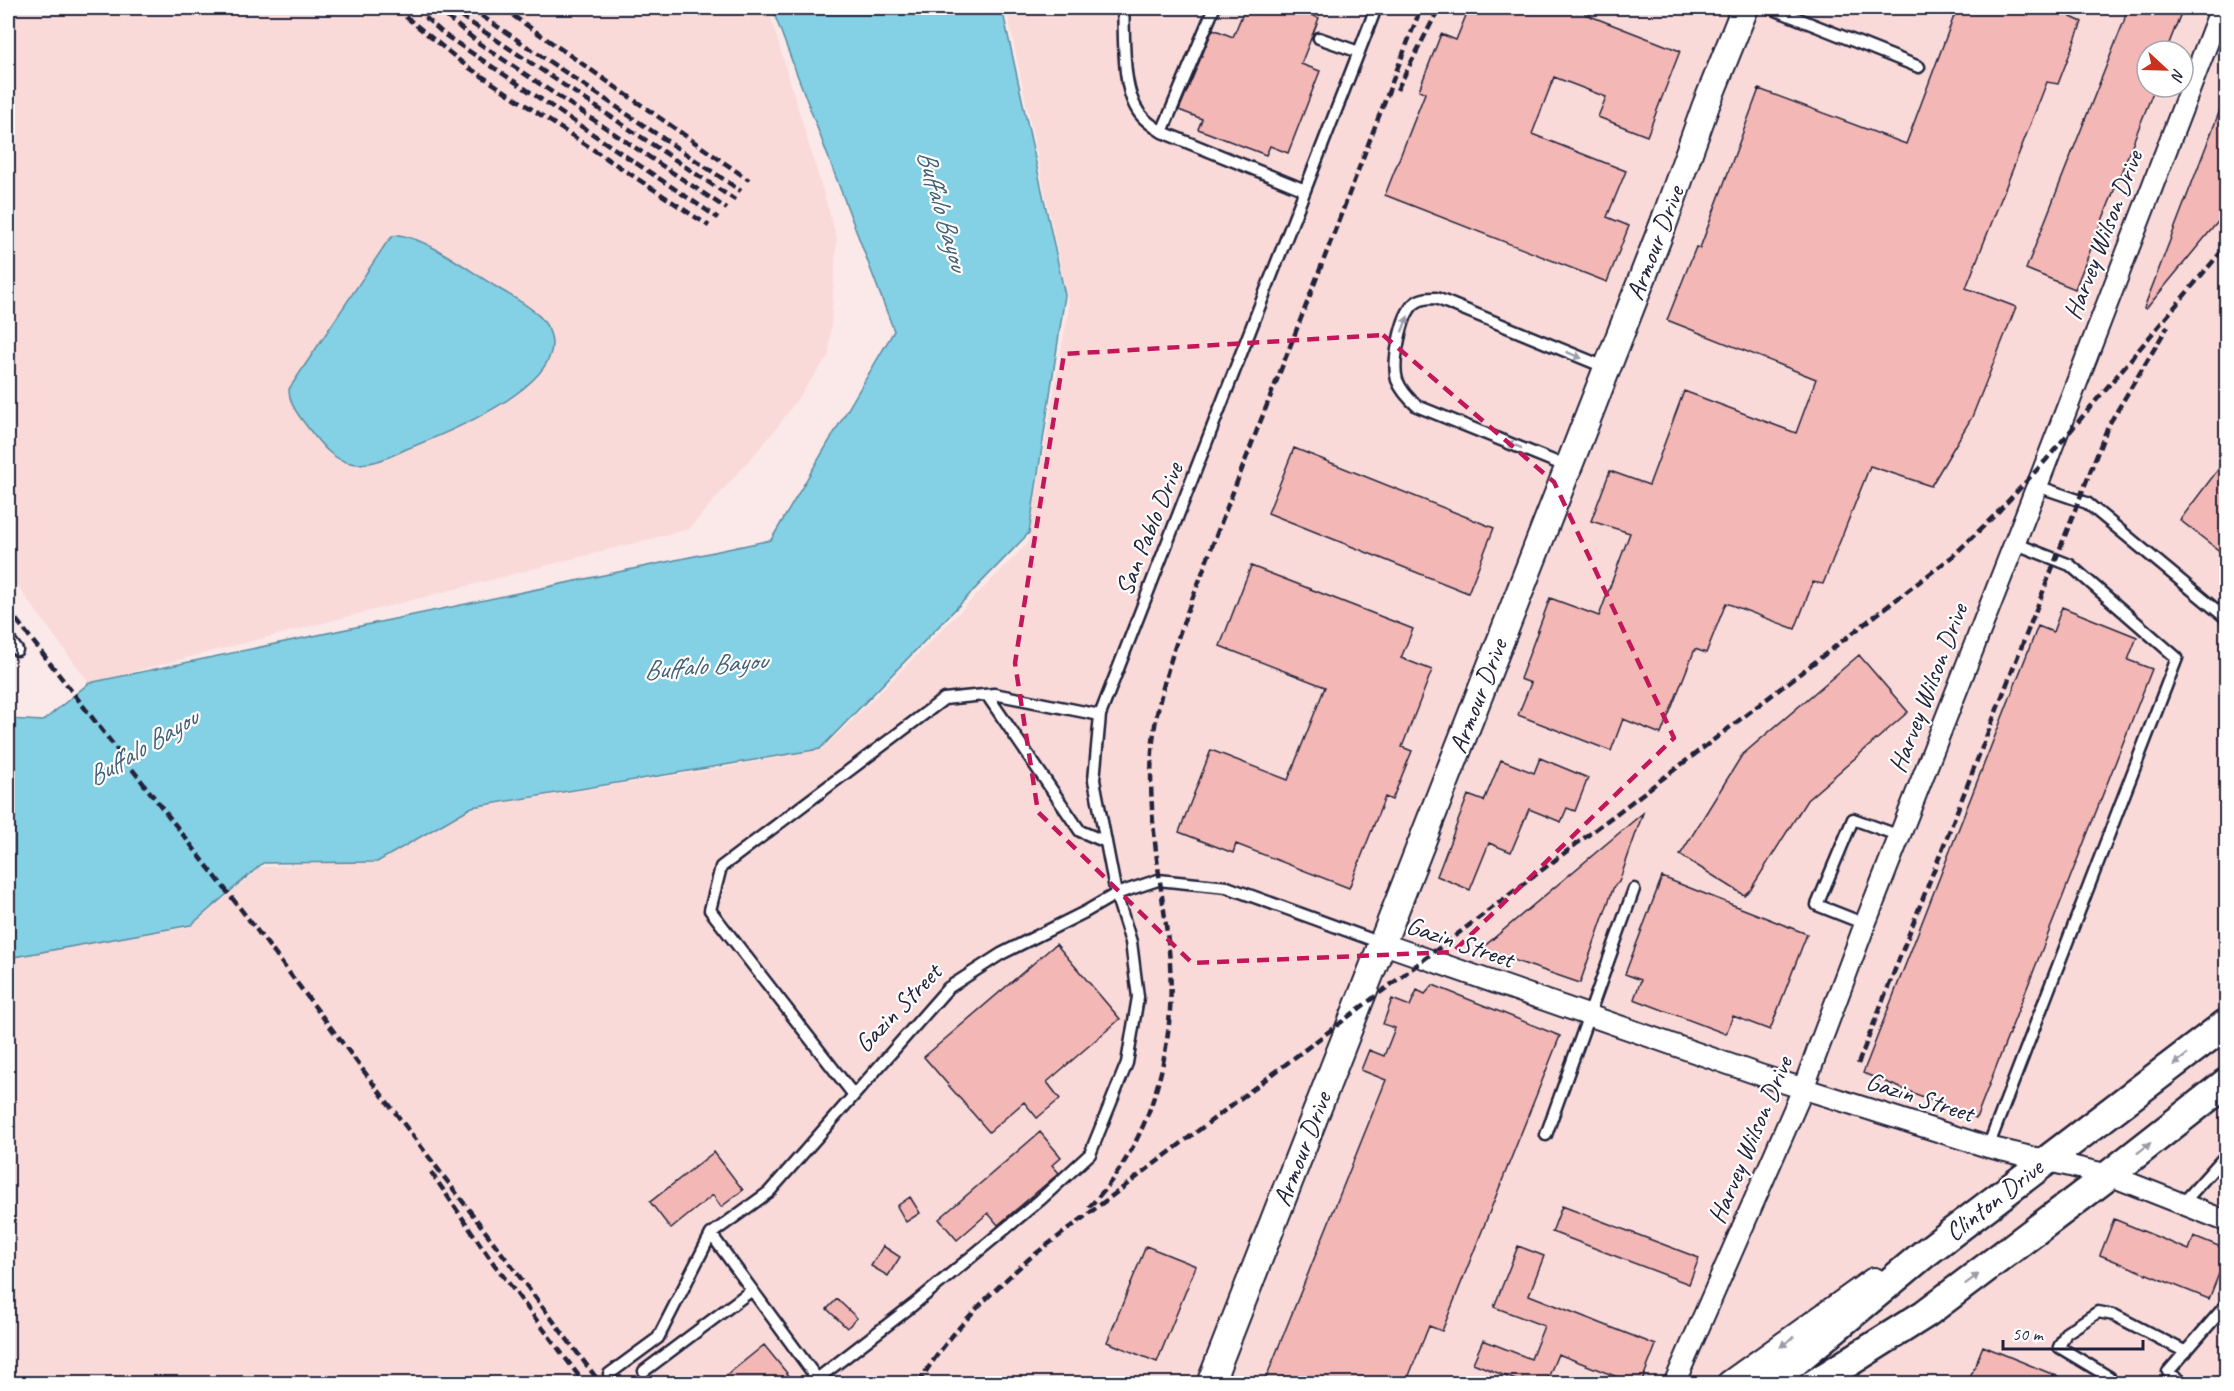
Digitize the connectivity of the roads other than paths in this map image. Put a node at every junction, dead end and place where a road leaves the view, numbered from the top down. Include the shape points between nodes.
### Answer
1 (1123, 8) edge
2 (1214, 8) edge
3 (1376, 8) edge
4 (1745, 8) edge
5 (1771, 8) edge
6 (2221, 8) edge
7 (1319, 38) dead end
8 (1359, 52) junction
9 (1919, 67) dead end
10 (1162, 132) junction
11 (1305, 190) junction
12 (1607, 368) junction
13 (1568, 467) junction
14 (2037, 486) junction
15 (2014, 543) junction
16 (2226, 618) edge
17 (8, 638) edge
18 (17, 650) dead end
19 (987, 694) junction
20 (1100, 715) junction
21 (1900, 836) junction
22 (1106, 842) junction
23 (1634, 889) dead end
24 (1116, 894) junction
25 (1864, 924) junction
26 (1381, 943) junction
27 (1589, 1015) junction
28 (2226, 1024) edge
29 (2226, 1083) edge
30 (1803, 1089) junction
31 (853, 1094) junction
32 (1546, 1135) dead end
33 (1988, 1147) junction
34 (2226, 1155) edge
35 (2044, 1161) junction
36 (2109, 1175) junction
37 (2183, 1203) junction
38 (2226, 1221) edge
39 (711, 1234) junction
40 (1924, 1254) junction
41 (752, 1290) junction
42 (2226, 1305) edge
43 (1925, 1314) junction
44 (2186, 1352) junction
45 (644, 1371) dead end
46 (609, 1374) dead end
47 (819, 1381) edge
48 (1210, 1383) edge
49 (1674, 1383) edge
50 (1730, 1383) edge
51 (1768, 1383) edge
52 (1814, 1383) edge
53 (1842, 1383) edge
54 (2107, 1383) edge
55 (2184, 1383) edge

1 - 10 lane via 1130,96 1139,113
2 - 10 lane
3 - 8 lane, San Pablo Drive
4 - 12 street, Armour Drive
5 - 9 lane
6 - 14 street, Harvey Wilson Drive
7 - 8 lane
8 - 11 lane, San Pablo Drive
10 - 11 lane
11 - 20 lane, San Pablo Drive
12 - 13 street, Armour Drive
13 -> 12 lane via 1417,406 1407,397 1397,381 1395,365 1397,345 1411,307 1422,299 1436,298
13 - 26 street, Armour Drive
14 - 15 street, Harvey Wilson Drive
14 - 16 lane via 2087,503
15 - 21 street, Harvey Wilson Drive
15 - 33 lane via 2070,565 2177,658
17 - 18 lane
19 - 20 lane
19 - 22 lane via 1080,831
19 - 31 lane via 944,699 721,867 710,910
20 - 22 lane, San Pablo Drive via 1094,780
21 - 25 street, Harvey Wilson Drive
21 - 25 lane via 1852,819 1817,905
22 - 24 lane, San Pablo Drive
23 - 27 lane
24 - 26 lane, Gazin Street via 1158,880 1227,887
24 - 31 lane, Gazin Street via 1001,954 948,988
24 - 47 lane, San Pablo Drive via 1131,942 1138,997 1127,1064 1090,1154 1040,1200
25 - 30 street, Harvey Wilson Drive
26 - 27 street, Gazin Street
26 - 48 street, Armour Drive
27 - 30 street, Gazin Street
27 - 32 lane
28 -> 35 main road, Clinton Drive
36 -> 29 main road, Clinton Drive
30 - 33 street, Gazin Street
30 - 49 street, Harvey Wilson Drive
31 - 39 lane, Gazin Street via 769,1192
33 - 35 street, Gazin Street
34 - 37 lane
35 - 36 street, Gazin Street
35 - 40 main road, Clinton Drive
36 - 37 street, Gazin Street
43 -> 36 main road, Clinton Drive
37 - 38 street, Gazin Street
39 - 41 lane
39 - 46 lane via 658,1338
40 -> 50 street via 1883,1274
40 - 51 main road, Clinton Drive
41 - 45 lane
41 - 47 lane
42 - 44 lane
43 - 52 main road, Clinton Drive
43 - 53 street
44 - 54 lane via 2114,1315 2097,1312 2066,1334 2059,1347 2109,1377
44 - 55 lane via 2168,1372

